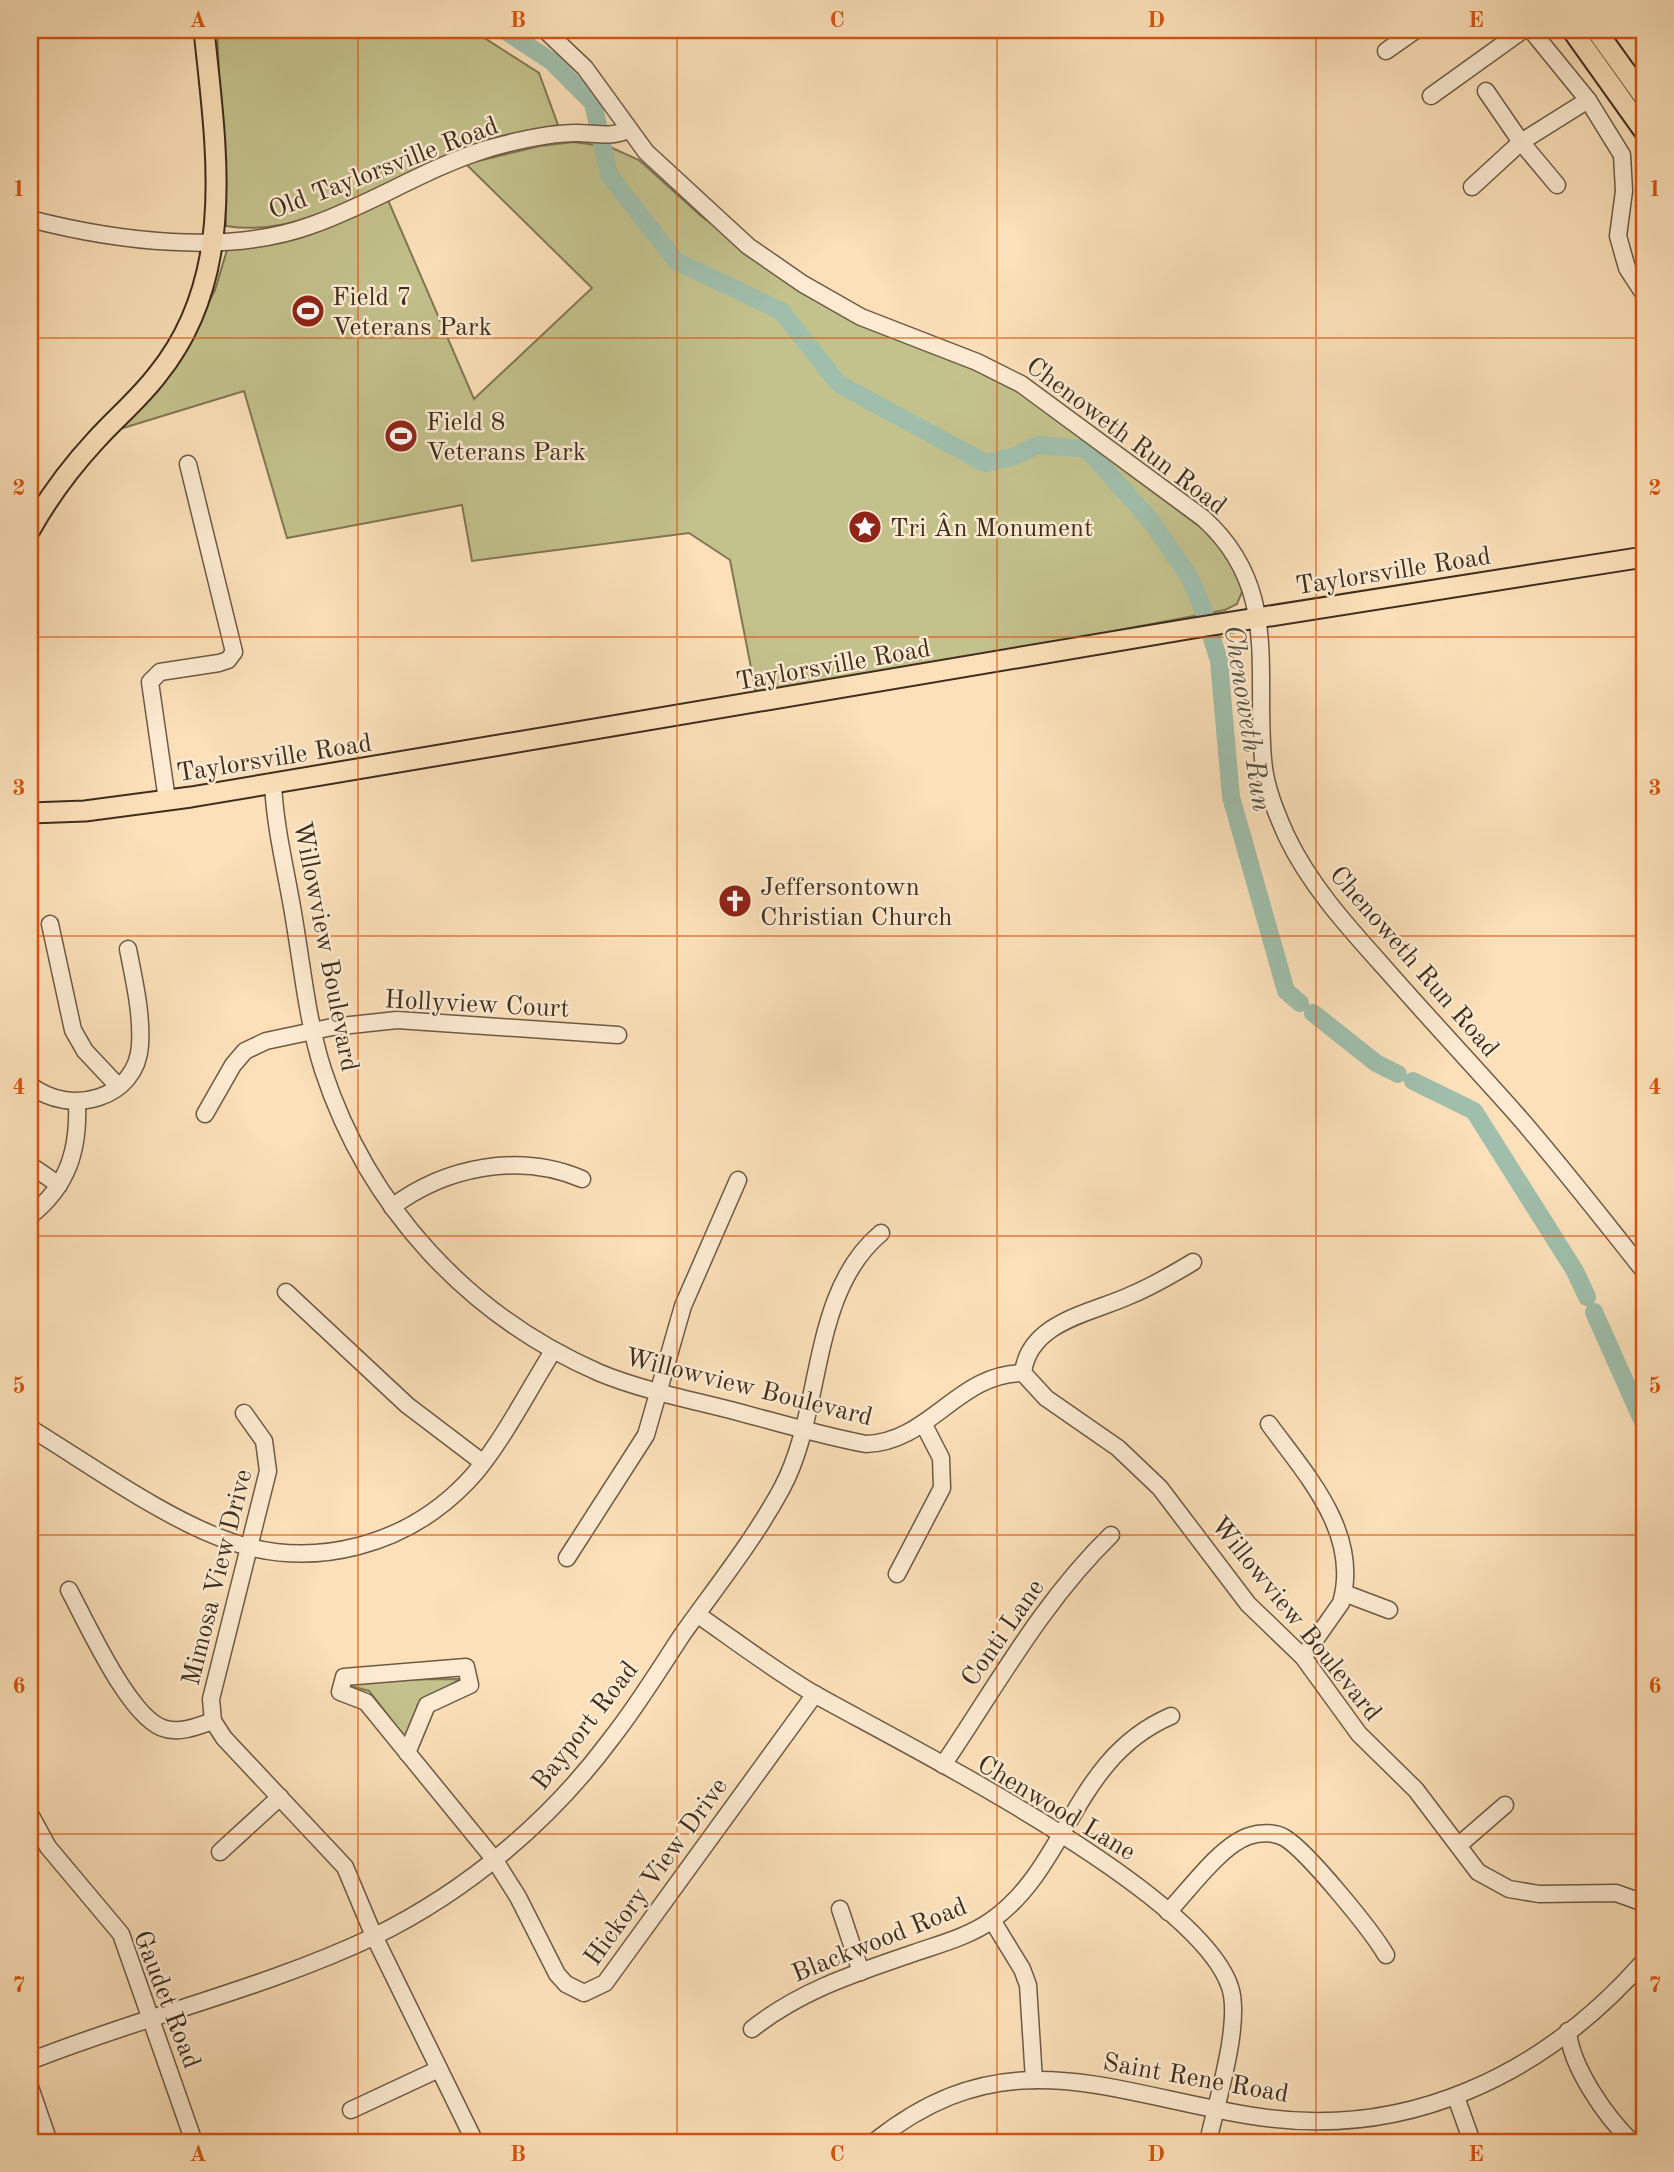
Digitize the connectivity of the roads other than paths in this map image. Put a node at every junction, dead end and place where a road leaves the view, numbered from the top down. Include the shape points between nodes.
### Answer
1 (205, 30) edge
2 (545, 30) edge
3 (1416, 30) edge
4 (1523, 30) edge
5 (1531, 30) edge
6 (1572, 30) edge
7 (1596, 30) edge
8 (1386, 51) dead end
9 (1486, 91) dead end
10 (1431, 96) dead end
11 (1644, 97) edge
12 (1588, 100) junction
13 (628, 130) junction
14 (1644, 131) edge
15 (1521, 142) junction
16 (1557, 185) dead end
17 (1472, 187) dead end
18 (31, 222) edge
19 (215, 240) junction
20 (1644, 294) edge
21 (188, 464) dead end
22 (30, 530) edge
23 (1644, 557) edge
24 (1259, 618) junction
25 (272, 783) junction
26 (167, 800) junction
27 (30, 813) edge
28 (50, 924) dead end
29 (128, 949) dead end
30 (313, 1032) junction
31 (618, 1035) dead end
32 (30, 1085) edge
33 (118, 1086) junction
34 (77, 1103) junction
35 (205, 1114) dead end
36 (30, 1165) edge
37 (582, 1179) dead end
38 (738, 1180) dead end
39 (59, 1185) junction
40 (392, 1208) junction
41 (30, 1216) edge
42 (881, 1233) dead end
43 (1193, 1262) dead end
44 (1644, 1271) edge
45 (286, 1292) dead end
46 (554, 1351) junction
47 (1023, 1373) junction
48 (660, 1392) junction
49 (244, 1413) dead end
50 (1269, 1424) dead end
51 (924, 1425) junction
52 (30, 1428) edge
53 (802, 1429) junction
54 (482, 1462) junction
55 (1111, 1535) dead end
56 (250, 1547) junction
57 (567, 1559) dead end
58 (897, 1574) dead end
59 (69, 1590) dead end
60 (1344, 1593) junction
61 (1389, 1610) dead end
62 (698, 1615) junction
63 (1303, 1657) junction
64 (815, 1694) junction
65 (1171, 1716) dead end
66 (213, 1721) junction
67 (407, 1753) junction
68 (943, 1765) junction
69 (279, 1797) junction
70 (1505, 1805) dead end
71 (30, 1815) edge
72 (1059, 1835) junction
73 (1459, 1845) junction
74 (220, 1852) dead end
75 (494, 1859) junction
76 (1644, 1903) edge
77 (840, 1909) dead end
78 (1168, 1912) junction
79 (992, 1920) junction
80 (374, 1936) junction
81 (1386, 1955) dead end
82 (1644, 1961) edge
83 (861, 1972) junction
84 (151, 2017) junction
85 (752, 2029) dead end
86 (1568, 2031) junction
87 (30, 2060) edge
88 (439, 2068) junction
89 (1034, 2080) junction
90 (30, 2087) edge
91 (1456, 2097) junction
92 (1215, 2108) junction
93 (351, 2110) dead end
94 (879, 2141) edge
95 (49, 2142) edge
96 (194, 2142) edge
97 (475, 2142) edge
98 (1208, 2142) edge
99 (1472, 2142) edge
100 (1632, 2142) edge

1 - 19 main road via 217,177
2 - 13 street, Chenoweth Run Road via 585,68
3 - 8 street
4 - 10 street
5 - 12 street
6 - 14 main road
7 - 11 main road
9 - 15 street
12 - 15 street
12 - 20 street via 1622,155 1624,191 1618,236 1627,268
13 - 19 street, Old Taylorsville Road via 605,136 577,133 534,139 480,152 291,233
13 - 24 street, Chenoweth Run Road via 698,203 779,269 861,317 1021,384 1203,518 1238,558
15 - 16 street
15 - 17 street
18 - 19 street, Old Taylorsville Road via 121,237
19 - 22 main road via 206,281 180,344 70,471
21 - 26 street via 234,652 219,663 160,672 150,682
23 - 24 main road, Taylorsville Road
24 - 25 main road, Taylorsville Road
24 - 44 street, Chenoweth Run Road via 1264,769 1275,810 1301,863 1361,942 1511,1108
25 - 26 main road, Taylorsville Road
25 - 30 street, Willowview Boulevard
26 - 27 main road, Taylorsville Road
28 - 33 street via 73,1030 85,1051
29 - 33 street via 141,1048
30 - 31 street, Hollyview Court via 397,1020
30 - 35 street, Hollyview Court via 266,1041 245,1051
30 - 40 street, Willowview Boulevard via 338,1112
32 - 34 street via 48,1098
33 - 34 street
34 - 39 street via 76,1151
36 - 39 street
37 - 40 street via 554,1169 497,1166 467,1170 428,1183
38 - 48 street via 683,1306
39 - 41 street via 52,1198
40 - 46 street, Willowview Boulevard via 422,1246 467,1290
42 - 53 street, Bayport Road via 856,1258 840,1287
43 - 47 street via 1130,1296 1058,1324 1037,1345
45 - 54 street via 407,1405
46 - 48 street, Willowview Boulevard via 603,1374
46 - 54 street
47 - 51 street, Willowview Boulevard via 971,1387
47 - 63 street, Willowview Boulevard via 1046,1398 1118,1448 1160,1488 1248,1604
48 - 53 street, Willowview Boulevard
48 - 57 street via 636,1456
49 - 56 street, Mimosa View Drive via 264,1441 269,1461
50 - 60 street via 1332,1514 1341,1543
51 - 53 street, Willowview Boulevard via 878,1444
51 - 58 street via 941,1458 942,1488
52 - 56 street via 211,1534
53 - 62 street, Bayport Road via 776,1499
54 - 56 street via 450,1499 390,1536 318,1553
55 - 68 street, Conti Lane via 1060,1590
56 - 66 street, Mimosa View Drive via 211,1699
59 - 66 street via 128,1696 147,1721 177,1730
60 - 61 street
60 - 63 street via 1332,1619
62 - 64 street, Chenwood Lane
62 - 75 street, Bayport Road via 593,1763 556,1804
63 - 73 street, Willowview Boulevard via 1359,1734 1416,1790
64 - 68 street, Chenwood Lane
64 - 75 street, Hickory View Drive via 628,1954 606,1983 594,1990 579,1994 557,1974
65 - 72 street via 1139,1731 1104,1766
66 - 69 street, Mimosa View Drive
67 - 67 street, Hickory View Drive via 366,1702 340,1692 344,1677 466,1667 470,1685 427,1705
67 - 75 street, Hickory View Drive
68 - 72 street, Chenwood Lane
69 - 74 street
69 - 80 street, Mimosa View Drive via 345,1867
70 - 73 street
71 - 84 street, Gaudet Road via 48,1847 121,1934
72 - 78 street, Chenwood Lane via 1128,1878
72 - 79 street, Blackwood Road via 1026,1886
73 - 76 street, Willowview Boulevard via 1478,1872 1509,1889 1557,1896 1616,1893
75 - 80 street, Bayport Road via 429,1906
77 - 83 street
78 - 81 street via 1233,1844 1256,1834 1276,1834 1295,1846 1374,1934
78 - 92 street, Chenwood Lane via 1212,1955 1231,1989 1231,2034
79 - 83 street, Blackwood Road via 950,1941
79 - 89 street via 1028,1984
80 - 84 street, Bayport Road via 314,1962
80 - 88 street, Mimosa View Drive
82 - 86 street, Saint Rene Road
83 - 85 street, Blackwood Road via 804,1993
84 - 87 street, Bayport Road
84 - 96 street, Gaudet Road
86 - 91 street, Saint Rene Road via 1525,2064
86 - 100 street via 1570,2051 1606,2113
88 - 93 street
88 - 97 street, Mimosa View Drive
89 - 92 street, Saint Rene Road via 1082,2081
89 - 94 street, Saint Rene Road via 973,2088 944,2098 905,2118
90 - 95 street
91 - 92 street, Saint Rene Road via 1388,2115 1342,2121 1273,2118
91 - 99 street
92 - 98 street, Chenwood Lane

